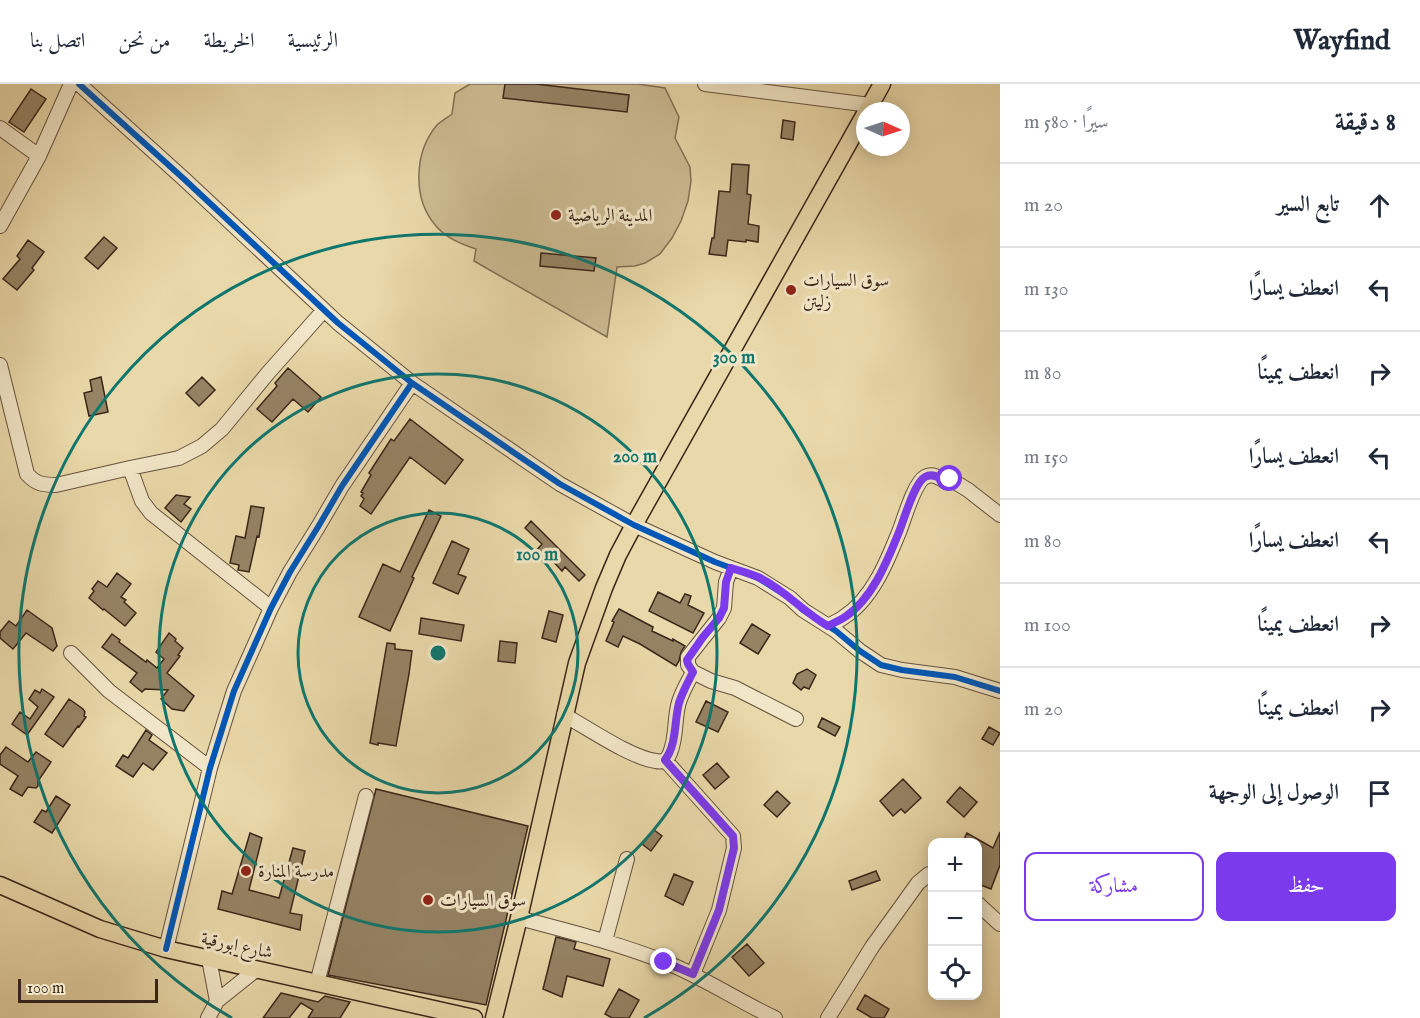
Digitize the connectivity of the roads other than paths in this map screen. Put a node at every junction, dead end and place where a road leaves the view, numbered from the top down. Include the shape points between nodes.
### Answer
1 (71, 84) edge
2 (79, 84) edge
3 (705, 84) edge
4 (882, 84) edge
5 (872, 102) edge
6 (856, 108) edge
7 (0, 128) edge
8 (856, 130) edge
9 (39, 156) junction
10 (0, 226) edge
11 (324, 310) junction
12 (0, 365) edge
13 (412, 383) junction
14 (130, 468) junction
15 (1000, 515) edge
16 (633, 525) junction
17 (731, 568) junction
18 (271, 608) junction
19 (828, 626) junction
20 (71, 653) dead end
21 (693, 672) junction
22 (1000, 691) edge
23 (564, 715) junction
24 (796, 719) dead end
25 (665, 760) junction
26 (210, 768) junction
27 (366, 796) dead end
28 (627, 859) dead end
29 (928, 875) edge
30 (0, 885) edge
31 (982, 908) edge
32 (519, 918) junction
33 (1000, 924) edge
34 (605, 941) junction
35 (165, 949) junction
36 (209, 959) junction
37 (257, 969) junction
38 (693, 974) junction
39 (317, 982) junction
40 (217, 1001) junction
41 (208, 1018) edge
42 (474, 1018) edge
43 (494, 1018) edge
44 (776, 1018) edge
45 (828, 1018) edge

1 - 9 street
2 - 11 street
3 - 6 street
4 - 5 main road
7 - 9 street
8 - 16 main road
9 - 10 street
11 - 13 street
11 - 14 street via 222,429 202,446 179,459
12 - 14 street via 27,474 33,481 56,484
13 - 16 street via 560,484
13 - 18 street via 342,486
14 - 18 street via 142,501 151,513
15 - 19 street via 950,479 946,482 933,475 925,477 915,490 874,584 853,610
16 - 17 street
16 - 23 main road via 600,599
17 - 19 street via 775,588
17 - 21 street via 724,608 688,657
18 - 26 street via 234,692
19 - 22 street via 881,665 955,677
20 - 26 street via 109,691
21 - 24 street
21 - 25 street via 679,702 673,742
23 - 25 street via 633,753 658,762
23 - 32 main road
25 - 38 street via 734,841 719,910
26 - 35 street
27 - 39 street
28 - 34 street
29 - 45 street via 872,947
30 - 35 main road, شارع ابورقية via 100,929
31 - 33 street
32 - 34 street
32 - 43 main road
34 - 38 street
35 - 36 main road, شارع ابورقية
36 - 37 main road, شارع ابورقية
36 - 40 street
37 - 39 main road, شارع ابورقية
37 - 40 street
38 - 44 street
39 - 42 main road, شارع ابورقية
40 - 41 street

